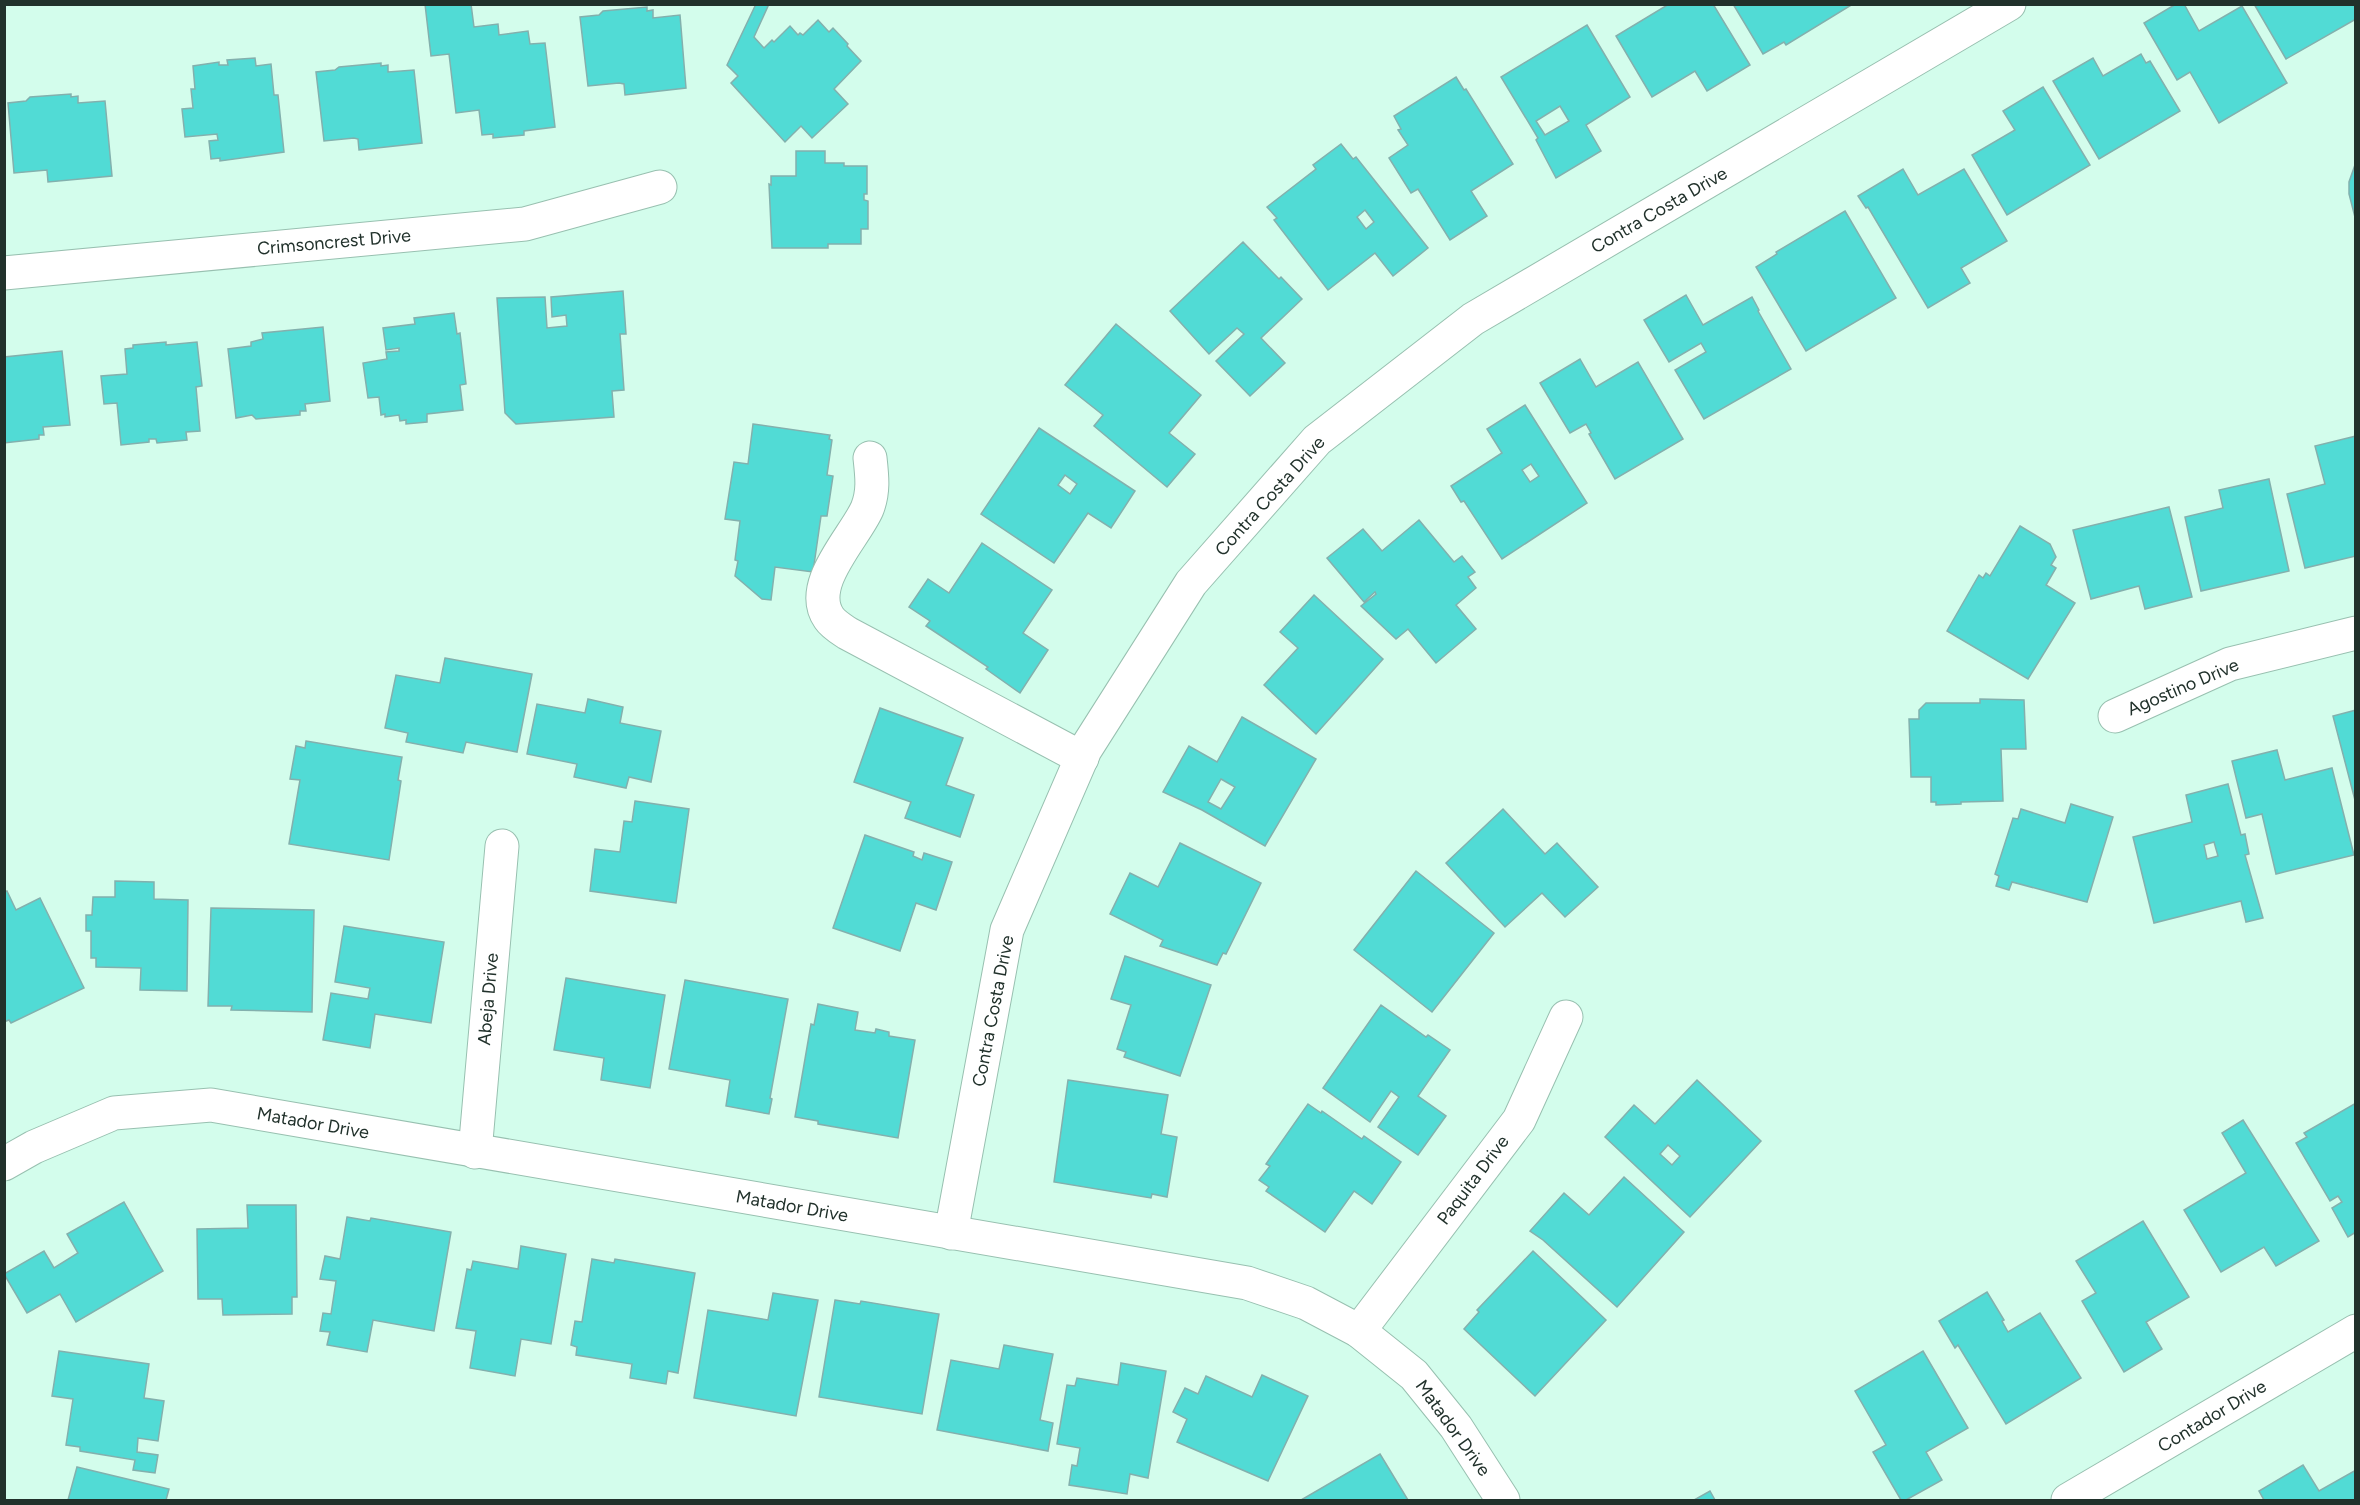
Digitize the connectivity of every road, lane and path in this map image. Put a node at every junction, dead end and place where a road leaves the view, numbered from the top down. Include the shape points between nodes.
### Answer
1 (2008, 4) edge
2 (660, 187) dead end
3 (4, 273) edge
4 (870, 458) dead end
5 (2355, 633) edge
6 (2115, 716) dead end
7 (1082, 758) junction
8 (502, 846) dead end
9 (1566, 1017) dead end
10 (475, 1152) junction
11 (4, 1164) edge
12 (951, 1233) junction
13 (1359, 1331) junction
14 (2355, 1331) edge
15 (1503, 1500) edge
16 (2068, 1500) edge

1 - 7 street, Contra Costa Drive via 1473,319 1317,440 1191,584
2 - 3 street, Crimsoncrest Drive via 525,224
4 - 7 street via 873,486 867,508 826,578 822,600 829,618 847,633
5 - 6 street, Agostino Drive via 2230,664
7 - 12 street, Contra Costa Drive via 1007,930
8 - 10 street, Abeja Drive
9 - 13 street, Paquita Drive via 1519,1120
10 - 11 street, Matador Drive via 211,1105 114,1113
10 - 12 street, Matador Drive
12 - 13 street, Matador Drive via 1247,1283 1306,1303
13 - 15 street, Matador Drive via 1414,1375 1456,1427
14 - 16 street, Contador Drive

